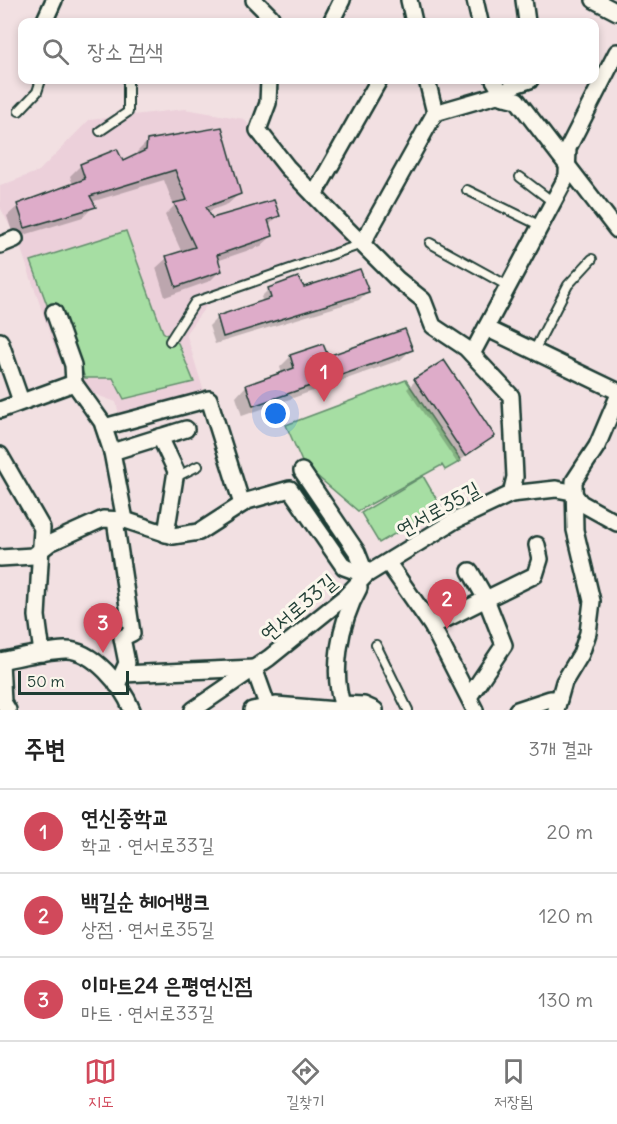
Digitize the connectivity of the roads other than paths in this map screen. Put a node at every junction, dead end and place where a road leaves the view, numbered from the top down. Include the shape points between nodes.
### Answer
1 (54, 0) edge
2 (254, 0) edge
3 (342, 0) edge
4 (409, 0) edge
5 (475, 0) edge
6 (524, 0) edge
7 (594, 0) edge
8 (617, 12) edge
9 (46, 18) edge
10 (271, 18) edge
11 (333, 18) edge
12 (412, 18) edge
13 (479, 18) edge
14 (526, 18) edge
15 (617, 52) edge
16 (40, 84) edge
17 (128, 84) edge
18 (269, 84) edge
19 (377, 84) edge
20 (428, 84) edge
21 (496, 84) edge
22 (518, 84) edge
23 (504, 97) junction
24 (19, 111) dead end
25 (435, 113) junction
26 (100, 131) dead end
27 (567, 167) junction
28 (520, 177) dead end
29 (467, 190) dead end
30 (314, 195) junction
31 (553, 202) junction
32 (541, 226) junction
33 (617, 230) edge
34 (15, 239) dead end
35 (430, 243) dead end
36 (362, 244) junction
37 (0, 245) edge
38 (592, 259) dead end
39 (508, 286) junction
40 (54, 312) dead end
41 (486, 328) junction
42 (0, 341) edge
43 (170, 341) dead end
44 (534, 351) junction
45 (472, 354) junction
46 (74, 383) junction
47 (617, 391) edge
48 (617, 399) edge
49 (21, 401) junction
50 (0, 410) edge
51 (104, 427) junction
52 (186, 429) dead end
53 (611, 429) edge
54 (160, 437) junction
55 (112, 452) junction
56 (0, 455) edge
57 (198, 466) dead end
58 (302, 471) dead end
59 (175, 478) junction
60 (572, 492) junction
61 (511, 494) junction
62 (242, 504) junction
63 (120, 520) junction
64 (617, 523) edge
65 (166, 534) junction
66 (537, 545) dead end
67 (39, 551) junction
68 (0, 558) edge
69 (388, 563) junction
70 (470, 571) dead end
71 (366, 575) junction
72 (486, 599) junction
73 (432, 626) junction
74 (376, 645) dead end
75 (42, 653) junction
76 (0, 661) edge
77 (254, 668) junction
78 (120, 679) junction
79 (472, 704) edge
80 (558, 704) edge
81 (268, 706) junction
82 (343, 707) edge
83 (8, 710) edge
84 (132, 710) edge
85 (193, 710) edge
86 (252, 710) edge
87 (375, 710) edge
88 (408, 710) edge
89 (517, 710) edge

1 - 9 street
2 - 10 street
3 - 11 street
4 - 12 street
5 - 13 street
6 - 14 street
7 - 8 street
15 - 27 street via 568,148
16 - 24 lane
17 - 26 lane via 128,112
18 - 30 street, 연서로35길 via 268,103 258,130
19 - 30 street
20 - 25 street
21 - 23 street
22 - 23 street
23 - 25 street via 497,95
23 - 27 street via 517,99
25 - 36 street
27 - 31 street via 567,176
27 - 33 street
28 - 31 lane
29 - 32 lane
30 - 36 street, 연서로35길
31 - 32 street
32 - 39 street
34 - 37 street
35 - 39 lane
36 - 43 lane via 195,302
36 - 45 street, 연서로35길 via 423,300 433,326
38 - 44 lane via 568,285
39 - 41 street
40 - 46 street via 73,365
41 - 44 street
41 - 45 street
42 - 49 street
44 - 47 street
45 - 61 street, 연서로35길 via 512,396 515,477
46 - 49 street
46 - 51 street
48 - 53 street
49 - 50 street
51 - 55 street
51 - 62 street via 209,399
52 - 54 street
53 - 60 street via 574,481
54 - 55 street
54 - 59 street via 176,471
55 - 63 street
56 - 67 street via 42,528
57 - 59 lane
58 - 71 street, 연서로33길 via 357,552
59 - 65 street
60 - 61 street via 556,489
60 - 64 street via 581,503
60 - 80 street via 574,530 592,601 588,633 564,682
61 - 69 street, 연서로35길 via 454,521
62 - 65 street, 연서로33길 via 199,532
62 - 71 street, 연서로33길 via 290,489 344,567
63 - 65 street, 연서로33길
63 - 67 street via 103,519
63 - 78 street via 132,633 122,638 127,663
66 - 72 street via 540,559 535,575
67 - 68 street via 33,556
67 - 75 street via 37,616
69 - 71 street, 연서로33길
69 - 73 street, 연서로35길
70 - 72 street
71 - 77 street, 연서로33길 via 346,596
71 - 82 street, 연서로33길 via 354,597 338,654
72 - 73 street
72 - 79 street, 연서로35길 via 504,645
73 - 79 street, 연서로35길
74 - 88 lane
75 - 76 street
75 - 78 street via 68,650 100,664
76 - 83 street via 3,702
77 - 78 street, 연서로33길
77 - 81 street
77 - 85 street, 연서로33길
78 - 84 street
80 - 89 street
81 - 82 street via 336,710
81 - 86 street
82 - 87 street via 364,705

